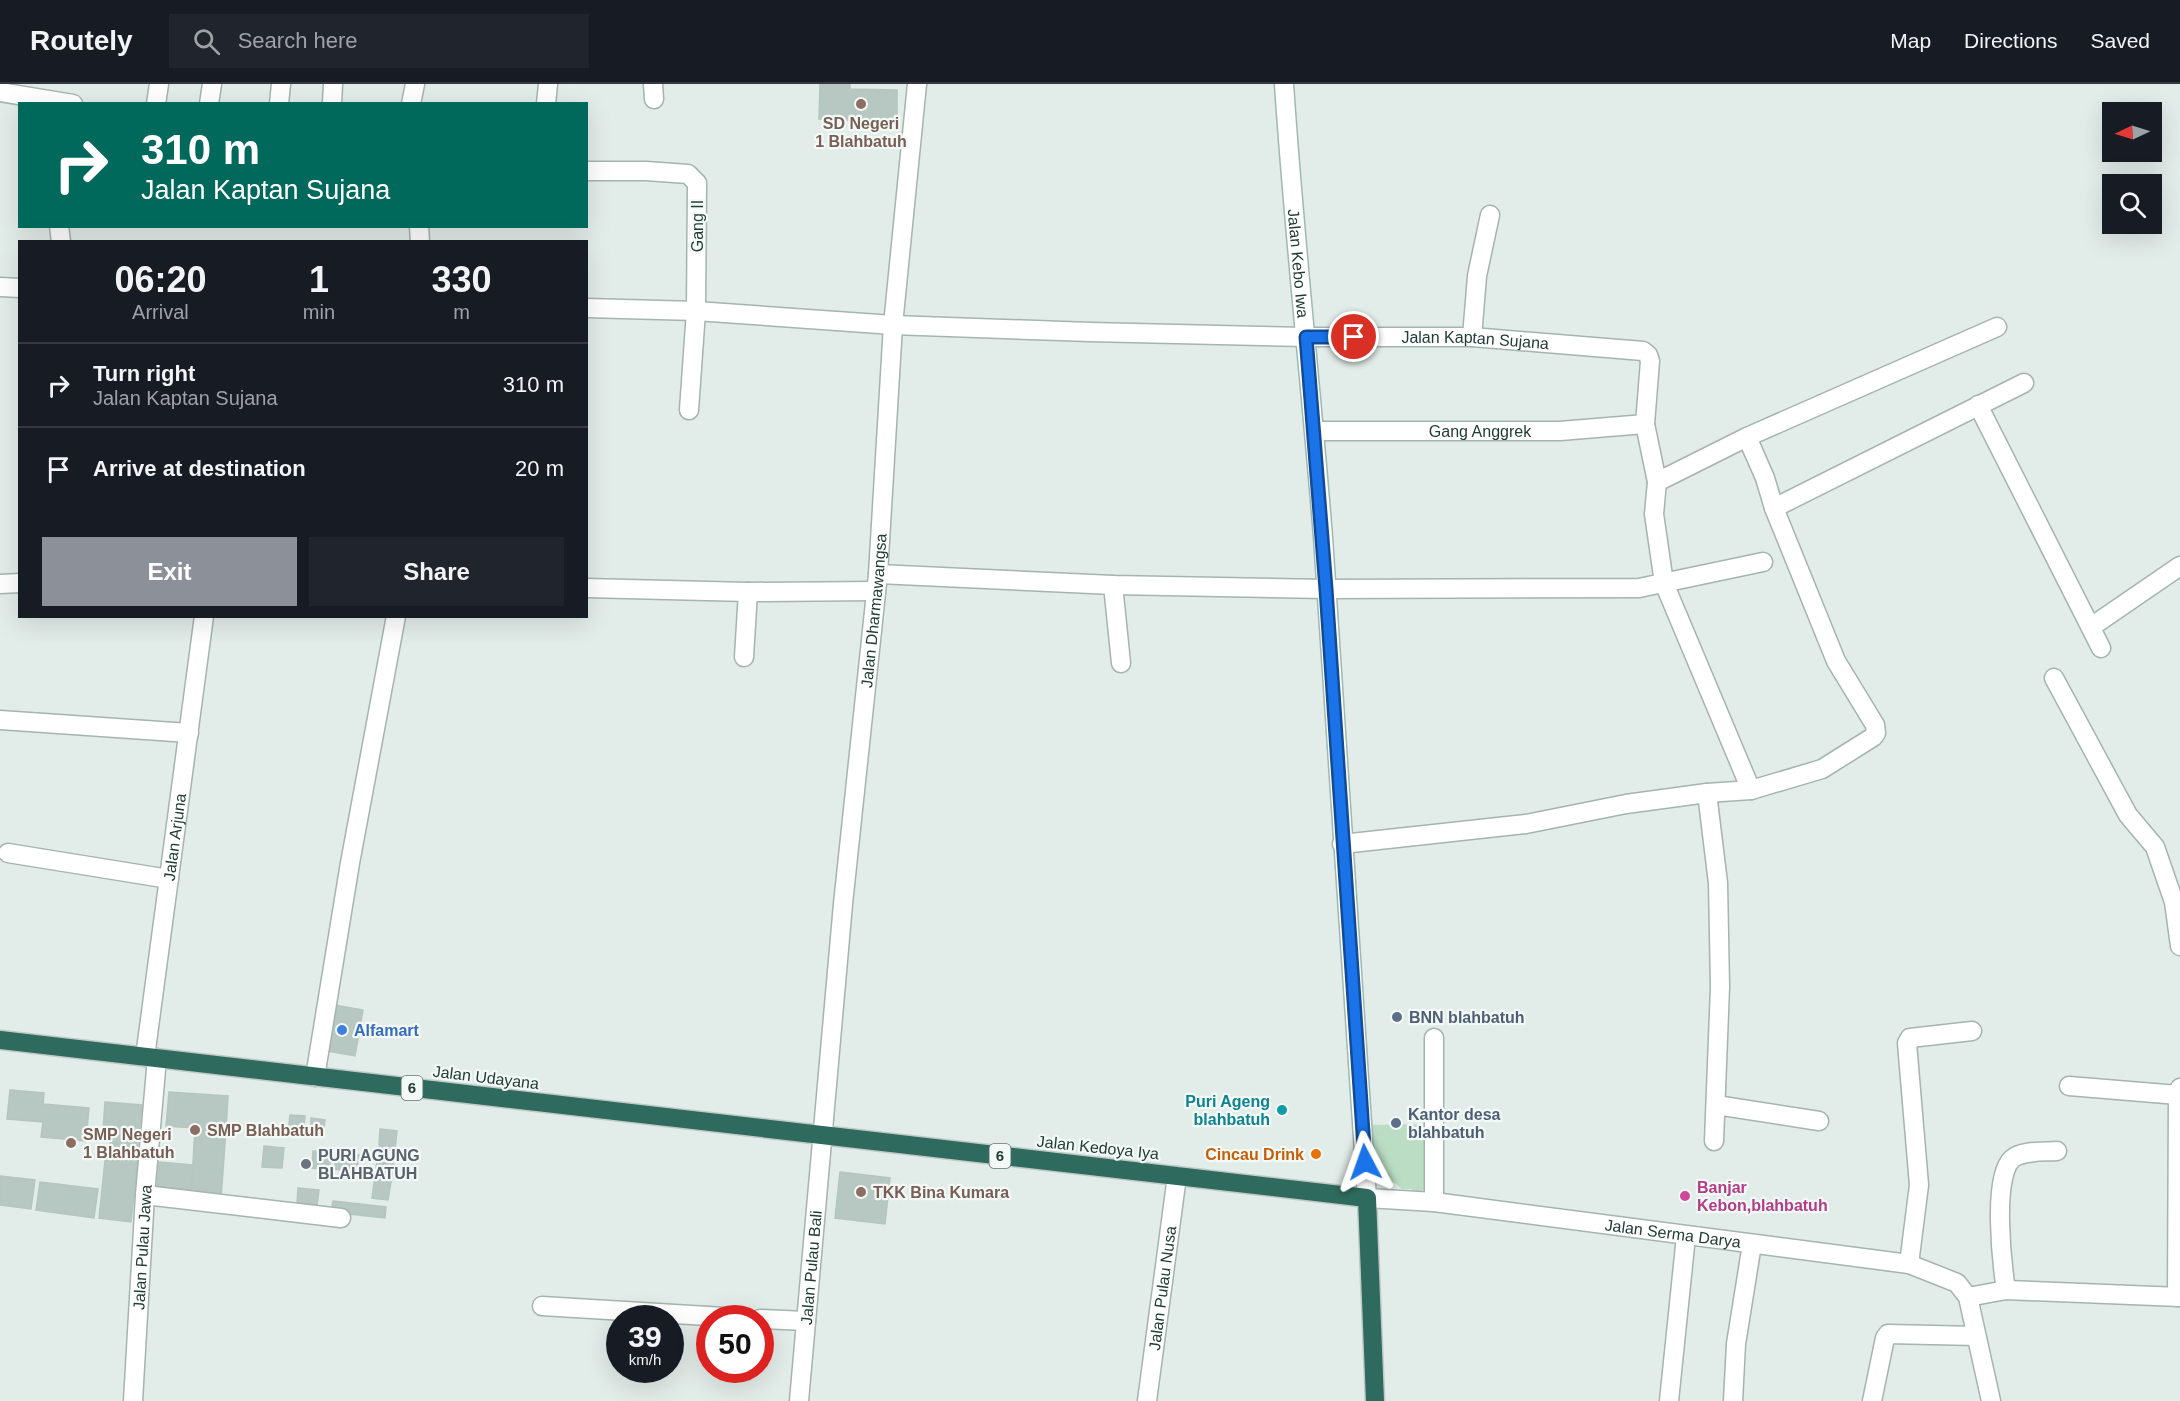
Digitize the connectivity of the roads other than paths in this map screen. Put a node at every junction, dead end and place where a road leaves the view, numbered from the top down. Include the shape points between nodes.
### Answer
1 (159, 84) edge
2 (212, 84) edge
3 (281, 84) edge
4 (333, 84) edge
5 (415, 84) edge
6 (548, 84) edge
7 (917, 84) edge
8 (1284, 84) edge
9 (0, 92) edge
10 (61, 102) edge
11 (156, 102) edge
12 (209, 102) edge
13 (279, 102) edge
14 (332, 102) edge
15 (411, 102) edge
16 (546, 102) edge
17 (588, 171) edge
18 (1490, 215) dead end
19 (0, 287) edge
20 (18, 288) edge
21 (588, 308) edge
22 (696, 311) junction
23 (893, 325) junction
24 (1997, 327) dead end
25 (1306, 337) junction
26 (1472, 337) junction
27 (2024, 382) dead end
28 (1978, 405) junction
29 (689, 410) dead end
30 (1645, 424) junction
31 (1314, 431) junction
32 (1747, 437) junction
33 (1657, 482) junction
34 (1774, 508) junction
35 (1763, 562) dead end
36 (2180, 566) edge
37 (18, 583) edge
38 (877, 583) junction
39 (0, 584) edge
40 (1113, 585) junction
41 (1658, 585) junction
42 (588, 588) edge
43 (1326, 589) junction
44 (748, 592) junction
45 (204, 618) edge
46 (396, 618) edge
47 (2091, 627) junction
48 (2101, 648) dead end
49 (744, 657) dead end
50 (1121, 663) dead end
51 (2054, 678) dead end
52 (0, 720) edge
53 (189, 733) junction
54 (1751, 789) junction
55 (1707, 793) junction
56 (1342, 844) junction
57 (8, 853) dead end
58 (169, 879) junction
59 (2180, 946) edge
60 (1972, 1031) dead end
61 (1434, 1038) dead end
62 (0, 1040) edge
63 (151, 1057) junction
64 (315, 1077) junction
65 (2069, 1086) dead end
66 (2179, 1092) edge
67 (1716, 1106) junction
68 (1819, 1121) dead end
69 (824, 1136) junction
70 (1714, 1141) dead end
71 (2058, 1150) dead end
72 (1177, 1176) junction
73 (145, 1195) junction
74 (1367, 1198) junction
75 (1434, 1202) junction
76 (341, 1218) dead end
77 (1686, 1236) junction
78 (1752, 1244) junction
79 (1909, 1264) junction
80 (2006, 1290) junction
81 (1968, 1297) junction
82 (2178, 1297) edge
83 (542, 1306) dead end
84 (696, 1315) edge
85 (774, 1320) edge
86 (806, 1321) junction
87 (1976, 1336) junction
88 (133, 1401) edge
89 (799, 1401) edge
90 (1147, 1401) edge
91 (1375, 1401) edge
92 (1669, 1401) edge
93 (1733, 1401) edge
94 (1872, 1401) edge
95 (1990, 1401) edge

1 - 11 street
2 - 12 street
3 - 13 street
4 - 14 street
5 - 15 street
6 - 16 street
7 - 23 street, Jalan Dharmawangsa
8 - 25 street, Jalan Kebo Iwa
9 - 10 street
17 - 22 street, Gang II via 688,174 696,180
18 - 26 street via 1477,276
19 - 20 street
21 - 22 street, Jalan Kaptan Sujana
22 - 23 street, Jalan Kaptan Sujana
22 - 29 street
23 - 25 street, Jalan Kaptan Sujana
23 - 38 street, Jalan Dharmawangsa
24 - 32 street
25 - 26 street, Jalan Kaptan Sujana
25 - 31 street, Jalan Kebo Iwa
26 - 30 street, Jalan Kaptan Sujana via 1643,351 1650,361
27 - 28 street
28 - 34 street
28 - 47 street
30 - 31 street, Gang Anggrek via 1560,431
30 - 33 street
31 - 43 street, Jalan Kebo Iwa
32 - 33 street
32 - 34 street
33 - 41 street via 1654,514
34 - 54 street via 1836,661 1875,725 1876,733 1822,769
35 - 41 street
36 - 47 street
37 - 39 street
38 - 40 street
38 - 44 street
38 - 69 street, Jalan Dharmawangsa via 843,904
40 - 43 street
40 - 50 street
41 - 43 street
41 - 54 street
42 - 44 street
43 - 56 street, Jalan Kebo Iwa
44 - 49 street
45 - 53 street, Jalan Arjuna
46 - 64 street
47 - 48 street
51 - 59 street via 2128,815 2155,847 2174,902
52 - 53 street
53 - 58 street, Jalan Arjuna
54 - 55 street
55 - 56 street via 1526,824
55 - 67 street via 1718,883
56 - 74 street, Jalan Kebo Iwa
57 - 58 street
58 - 63 street, Jalan Arjuna
60 - 79 street via 1910,1038 1907,1043 1919,1185
61 - 75 street
62 - 63 highway, Jalan Udayana / 6
63 - 64 highway, Jalan Udayana / 6
63 - 73 street, Jalan Pulau Jawa
64 - 69 highway, Jalan Udayana / 6
65 - 66 street
66 - 82 street
67 - 68 street
67 - 70 street
69 - 72 highway, Jalan Kedoya Iya / 6
69 - 86 street, Jalan Pulau Bali
71 - 80 street via 2020,1155 2011,1160 2003,1178 2001,1257
72 - 74 highway, Jalan Kedoya Iya / 6
72 - 90 street, Jalan Pulau Nusa
73 - 76 street
73 - 88 street, Jalan Pulau Jawa
74 - 75 street, Jalan Serma Darya
74 - 91 highway
75 - 77 street, Jalan Serma Darya
77 - 78 street, Jalan Serma Darya
77 - 92 street
78 - 79 street, Jalan Serma Darya
78 - 93 street via 1736,1344
79 - 81 street, Jalan Serma Darya via 1957,1283
80 - 81 street
80 - 82 street
81 - 87 street
83 - 84 street
85 - 86 street
86 - 89 street, Jalan Pulau Bali
87 - 94 street via 1888,1334
87 - 95 street

